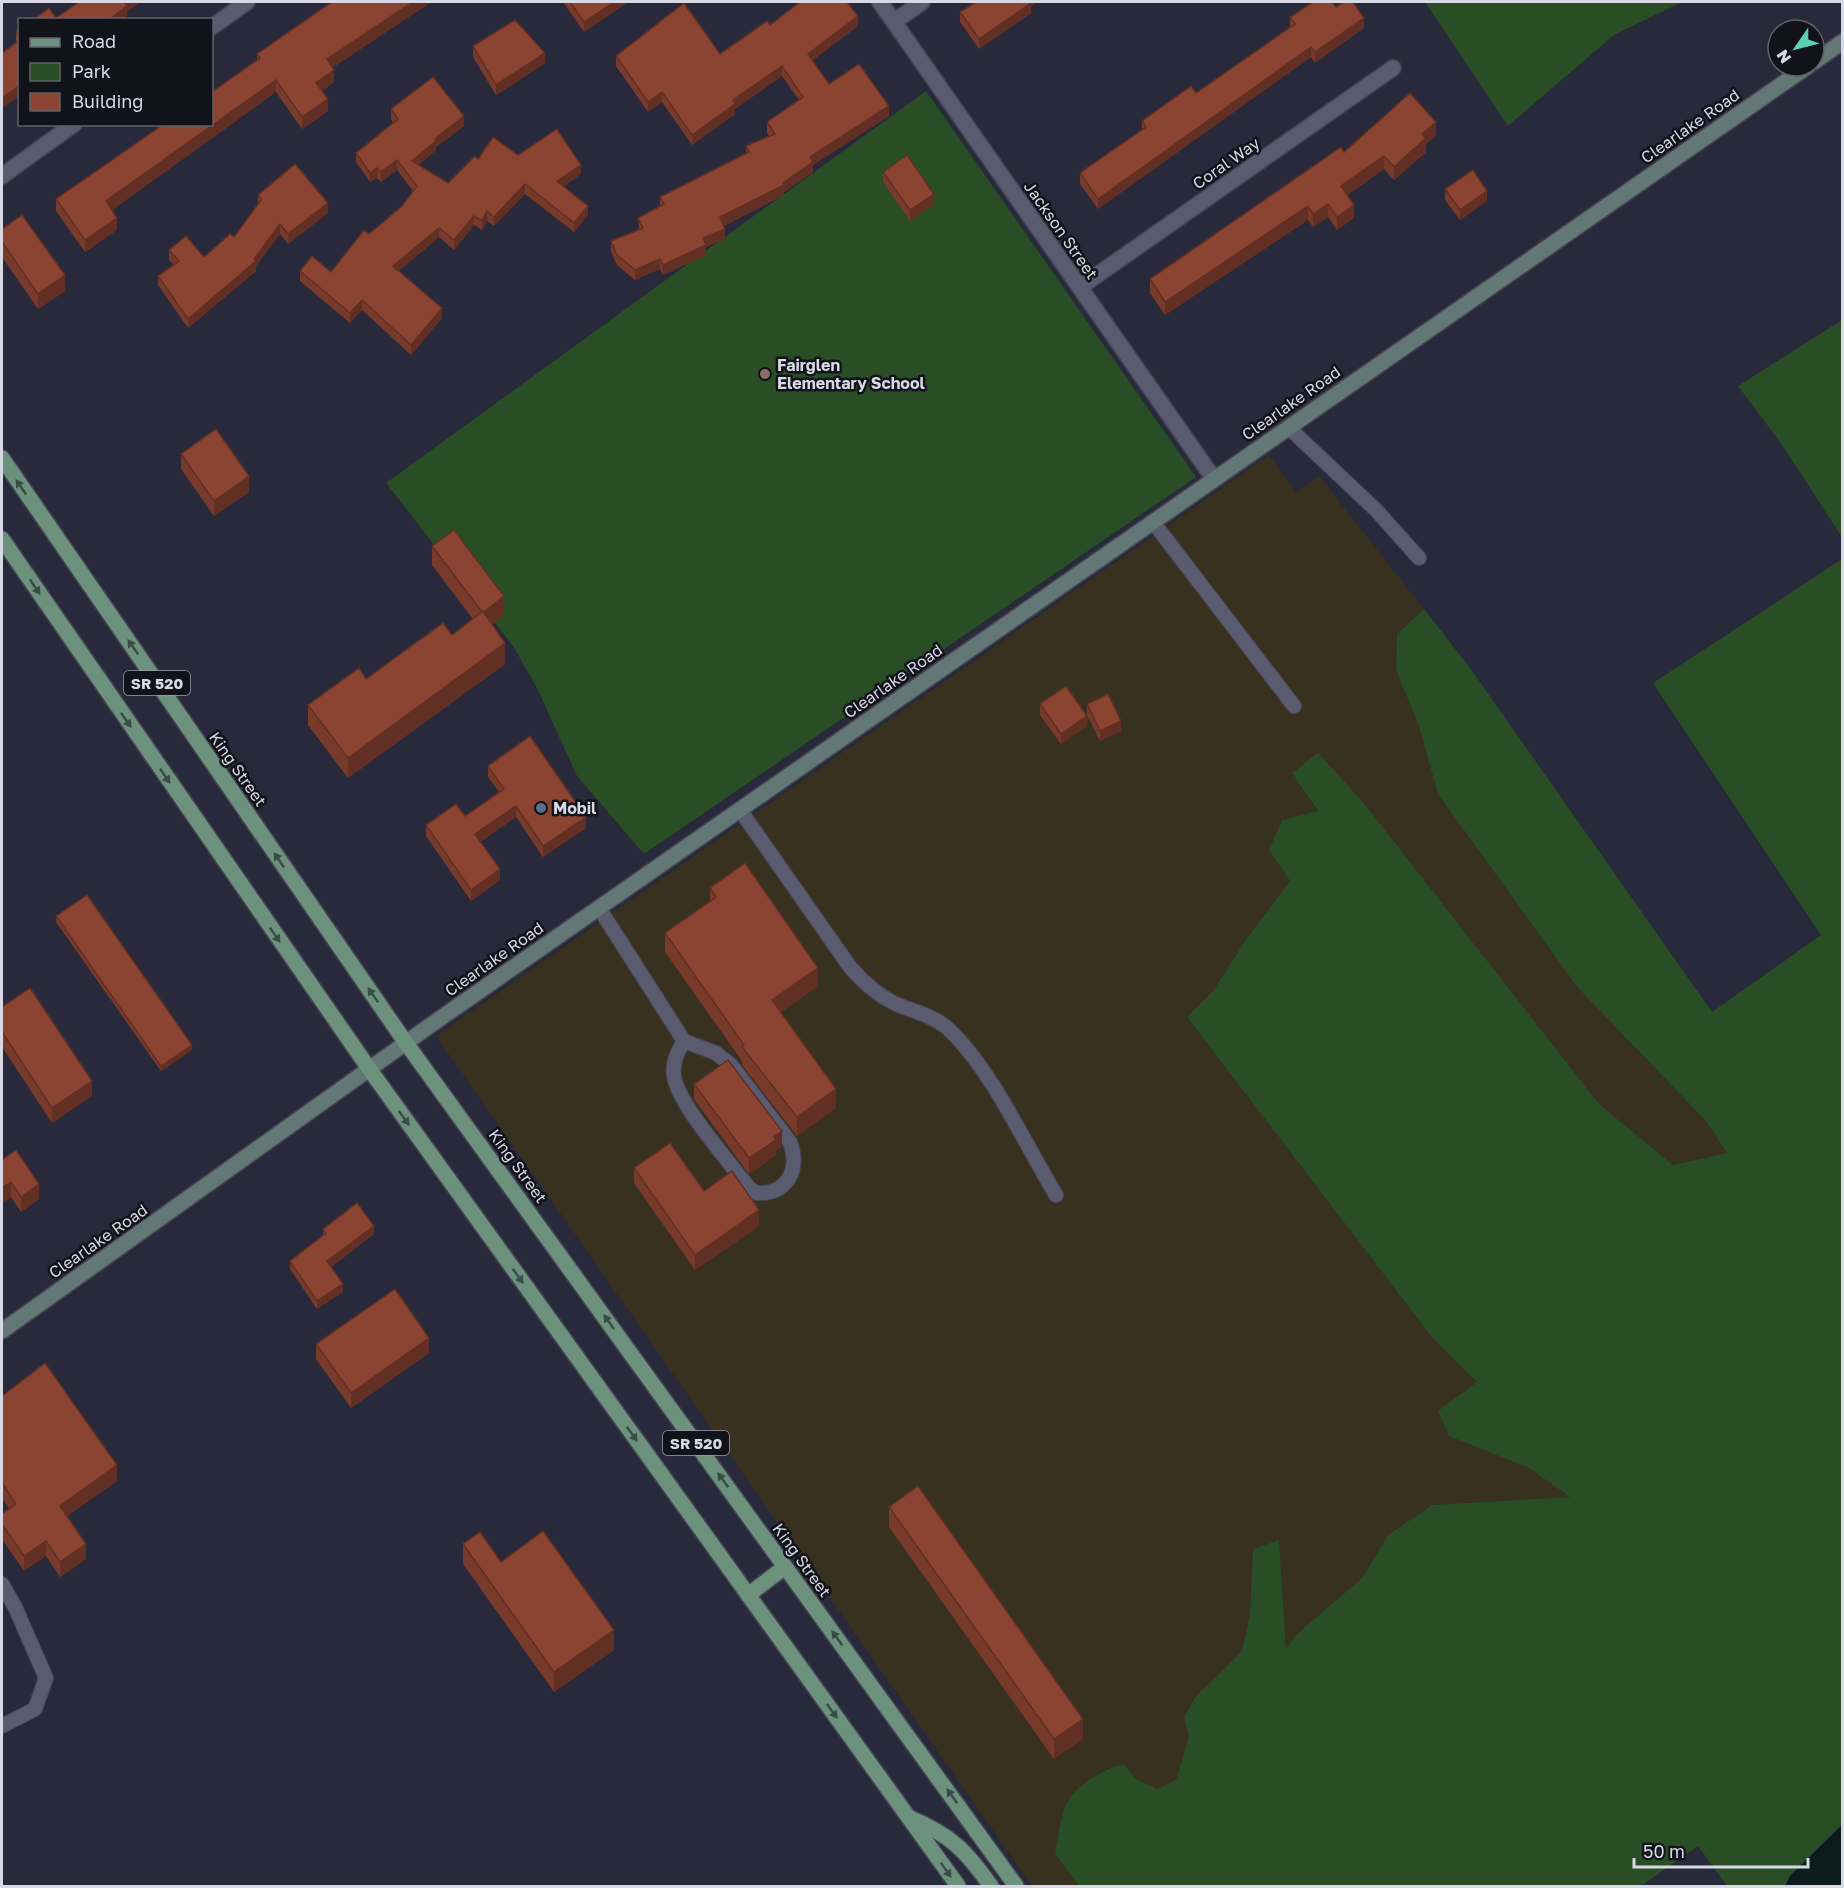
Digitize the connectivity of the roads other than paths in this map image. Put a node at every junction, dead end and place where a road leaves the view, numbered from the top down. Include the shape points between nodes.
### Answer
1 (247, 2) edge
2 (879, 2) edge
3 (922, 2) edge
4 (894, 22) junction
5 (213, 26) edge
6 (1842, 42) edge
7 (1826, 53) edge
8 (1393, 68) dead end
9 (1791, 78) edge
10 (71, 126) edge
11 (2, 176) edge
12 (1080, 287) junction
13 (1288, 427) junction
14 (2, 458) edge
15 (1214, 479) junction
16 (1153, 522) junction
17 (2, 539) edge
18 (1419, 558) dead end
19 (1294, 706) dead end
20 (740, 810) junction
21 (598, 908) junction
22 (684, 1041) junction
23 (406, 1043) junction
24 (370, 1070) junction
25 (1056, 1196) dead end
26 (2, 1331) edge
27 (785, 1567) junction
28 (2, 1584) edge
29 (748, 1595) junction
30 (2, 1726) edge
31 (910, 1818) junction
32 (958, 1887) edge
33 (991, 1887) edge
34 (1016, 1887) edge

1 - 5 street
2 - 4 street, Jackson Street
3 - 4 street
4 - 12 street, Jackson Street
6 - 7 street
8 - 12 street, Coral Way
9 - 13 street, Clearlake Road
10 - 11 street
12 - 15 street, Jackson Street
13 - 15 street, Clearlake Road
13 - 18 lane via 1376,510
23 -> 14 main road, King Street / SR 520
15 - 16 street, Clearlake Road
16 - 19 lane
16 - 20 street, Clearlake Road
17 -> 24 main road, SR 520
20 - 21 street, Clearlake Road
20 - 25 lane via 862,981 879,995 944,1025 962,1043 984,1072
21 - 22 lane
21 - 23 street, Clearlake Road
22 - 22 lane via 716,1053 731,1065 790,1142 796,1156 794,1171 772,1192 756,1193 749,1188 681,1095 674,1075 676,1056
23 - 24 street, Clearlake Road
27 -> 23 main road, King Street / SR 520
24 - 26 street, Clearlake Road
24 -> 29 main road, SR 520
27 - 29 main road
34 -> 27 main road, King Street / SR 520
28 - 30 lane via 45,1678 35,1709
29 -> 31 main road, SR 520
31 -> 32 main road, SR 520
31 - 33 main road via 940,1831 970,1857

